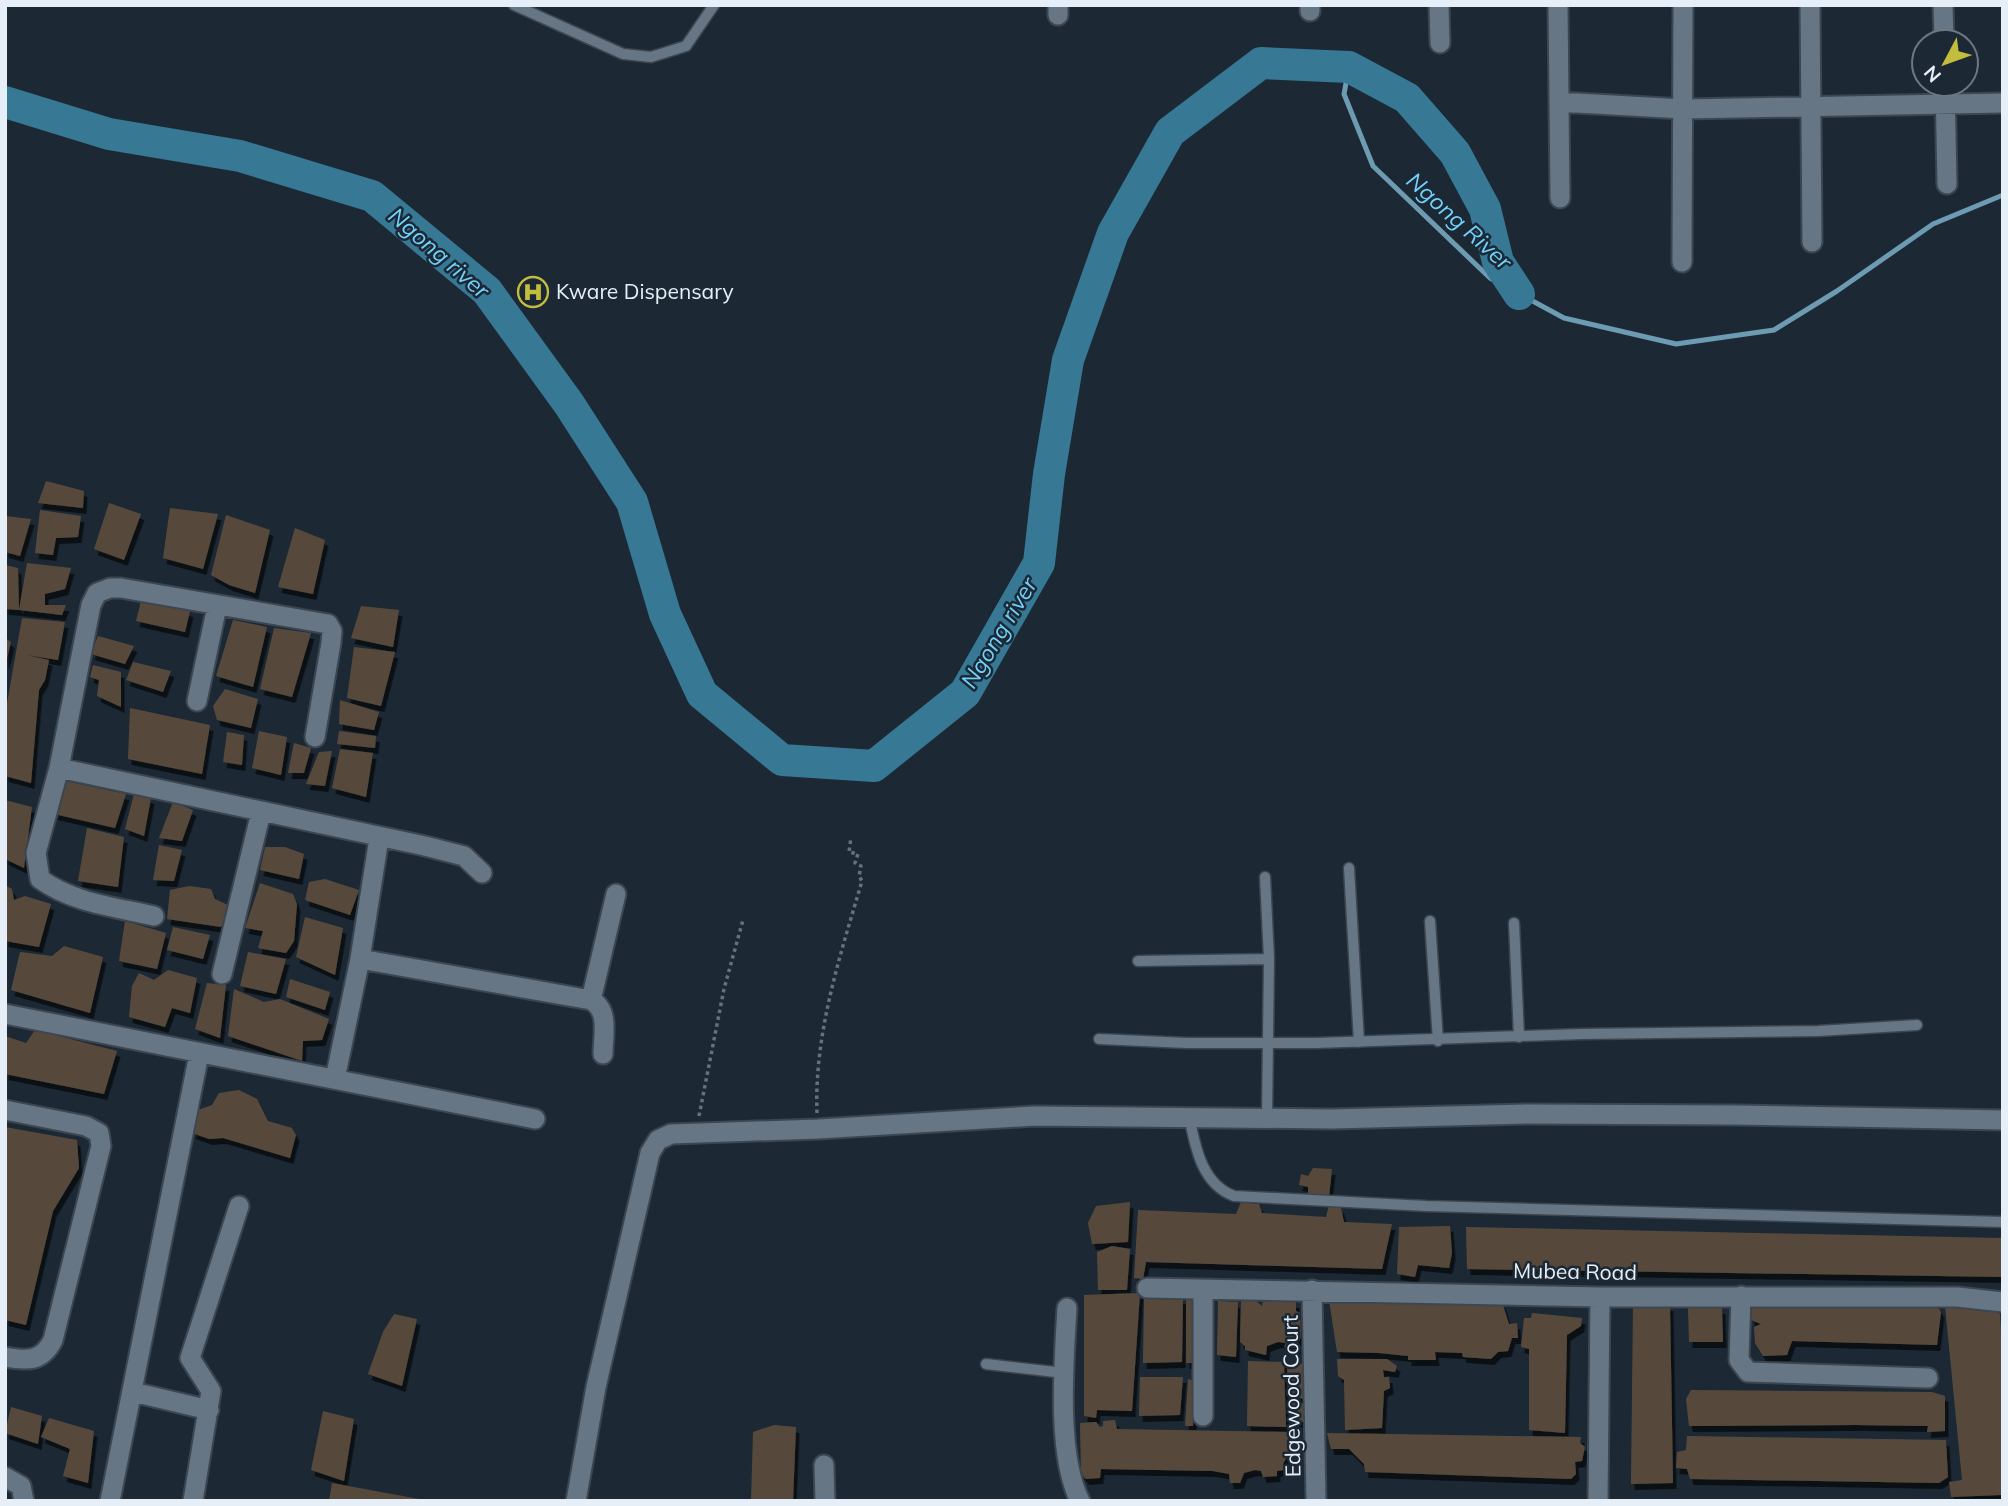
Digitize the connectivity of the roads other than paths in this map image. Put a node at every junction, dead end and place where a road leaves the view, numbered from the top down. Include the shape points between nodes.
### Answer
1 (514, 5) edge
2 (714, 5) edge
3 (1439, 5) edge
4 (1558, 5) edge
5 (1683, 5) edge
6 (1810, 5) edge
7 (1943, 5) edge
8 (1944, 28) edge
9 (1440, 43) dead end
10 (1945, 98) edge
11 (1559, 102) junction
12 (2003, 103) edge
13 (1945, 105) junction
14 (1811, 108) junction
15 (1683, 109) junction
16 (1947, 184) dead end
17 (1560, 198) dead end
18 (1812, 242) dead end
19 (1682, 262) dead end
20 (216, 606) junction
21 (197, 701) dead end
22 (315, 737) dead end
23 (59, 768) junction
24 (261, 812) junction
25 (379, 838) junction
26 (1349, 868) dead end
27 (482, 873) dead end
28 (1265, 877) dead end
29 (616, 894) dead end
30 (154, 916) dead end
31 (1430, 921) dead end
32 (1514, 923) dead end
33 (360, 959) junction
34 (1269, 959) junction
35 (1138, 961) dead end
36 (222, 974) dead end
37 (591, 1000) junction
38 (5, 1014) edge
39 (1917, 1025) dead end
40 (1519, 1037) junction
41 (1099, 1039) dead end
42 (1438, 1041) junction
43 (1268, 1042) junction
44 (1359, 1042) junction
45 (198, 1054) junction
46 (603, 1054) dead end
47 (335, 1079) junction
48 (5, 1110) edge
49 (1189, 1115) junction
50 (1267, 1117) junction
51 (536, 1119) dead end
52 (2003, 1120) edge
53 (239, 1206) dead end
54 (2003, 1222) edge
55 (1147, 1289) dead end
56 (1203, 1290) junction
57 (1312, 1290) junction
58 (1741, 1296) junction
59 (1600, 1297) junction
60 (2003, 1302) edge
61 (1067, 1308) dead end
62 (5, 1357) edge
63 (986, 1364) dead end
64 (1063, 1373) junction
65 (1928, 1378) dead end
66 (133, 1392) junction
67 (209, 1410) junction
68 (1203, 1416) dead end
69 (824, 1465) dead end
70 (5, 1477) edge
71 (24, 1501) edge
72 (110, 1501) edge
73 (192, 1501) edge
74 (576, 1501) edge
75 (825, 1501) edge
76 (1080, 1501) edge
77 (1316, 1501) edge
78 (1598, 1501) edge

1 - 2 lane via 623,54 651,57 686,46
3 - 9 street
4 - 11 street
5 - 15 street
6 - 14 street
7 - 8 street
10 - 13 street
11 - 15 street
11 - 17 street
12 - 13 street
13 - 14 street
13 - 16 street
14 - 15 street
14 - 18 street
15 - 19 street
20 - 21 street
20 - 22 street via 328,624 331,643
20 - 23 street via 121,588 97,593 86,623
23 - 24 street
23 - 30 street via 36,853 40,879 77,898
24 - 25 street
24 - 36 street
25 - 27 street via 464,856
25 - 33 street
26 - 44 lane
28 - 34 lane
29 - 37 street
31 - 42 lane
32 - 40 lane
33 - 37 street
33 - 47 street
34 - 35 lane
34 - 43 lane
37 - 46 street via 604,1015
38 - 45 street
39 - 40 lane
40 - 42 lane
41 - 43 lane
42 - 44 lane
43 - 44 lane
43 - 50 lane
45 - 47 street
45 - 66 street
47 - 51 street
48 - 62 street via 86,1126 99,1133 101,1146 53,1340 37,1358
49 - 50 street
49 - 54 lane via 1197,1156 1218,1186 1234,1196 1426,1206
49 - 74 street via 990,1118 696,1132 658,1140 650,1153 596,1387
50 - 52 street via 1735,1115
53 - 67 street via 190,1358 211,1391
55 - 56 street, Mubea Road
56 - 57 street, Mubea Road
56 - 68 street
57 - 59 street, Mubea Road
57 - 77 street, Edgewood Court
58 - 59 street, Mubea Road
58 - 60 street, Mubea Road via 1956,1297
58 - 65 street via 1739,1360 1748,1372
59 - 78 street
61 - 64 street
63 - 64 lane
64 - 76 street via 1069,1477
66 - 67 street
66 - 72 street
67 - 73 street
69 - 75 street
70 - 71 street via 21,1486

